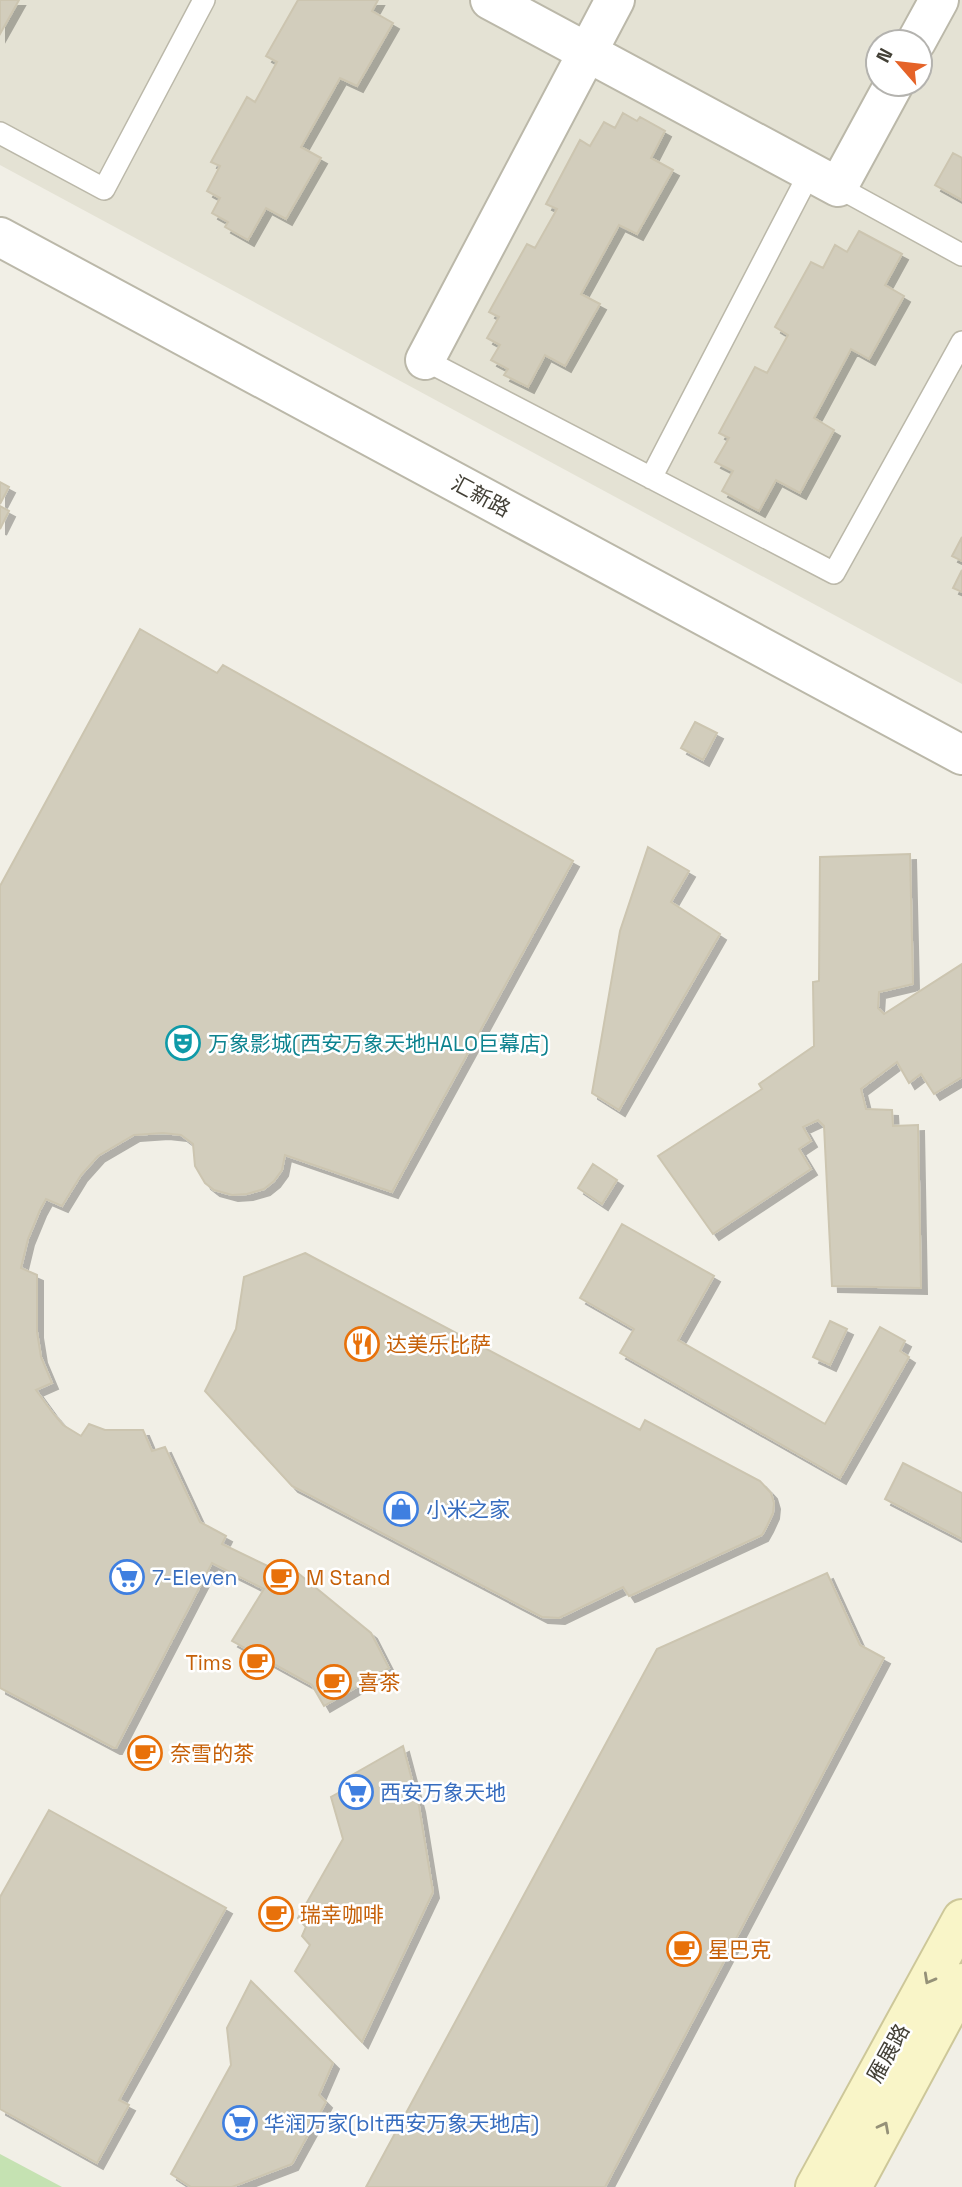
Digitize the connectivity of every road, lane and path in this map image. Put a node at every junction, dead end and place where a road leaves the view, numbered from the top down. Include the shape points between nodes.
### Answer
1 (204, 0) edge
2 (490, 0) edge
3 (615, 0) edge
4 (939, 0) edge
5 (924, 28) edge
6 (587, 52) junction
7 (884, 98) edge
8 (0, 133) edge
9 (824, 179) junction
10 (0, 237) edge
11 (962, 255) edge
12 (962, 342) edge
13 (425, 360) joint
14 (651, 478) junction
15 (962, 755) edge
16 (962, 1919) edge
17 (962, 1983) edge
18 (815, 2187) edge
19 (852, 2187) edge

1 - 8 lane via 104,189
2 - 6 street
3 - 6 street
4 - 5 street
6 - 9 street
6 - 13 street
7 - 9 street
9 - 11 lane
9 - 14 lane
10 - 15 street, 汇新路
12 - 14 lane via 834,573
13 - 14 lane
16 -> 18 main road, 雁展路
19 -> 17 main road, 雁展路

